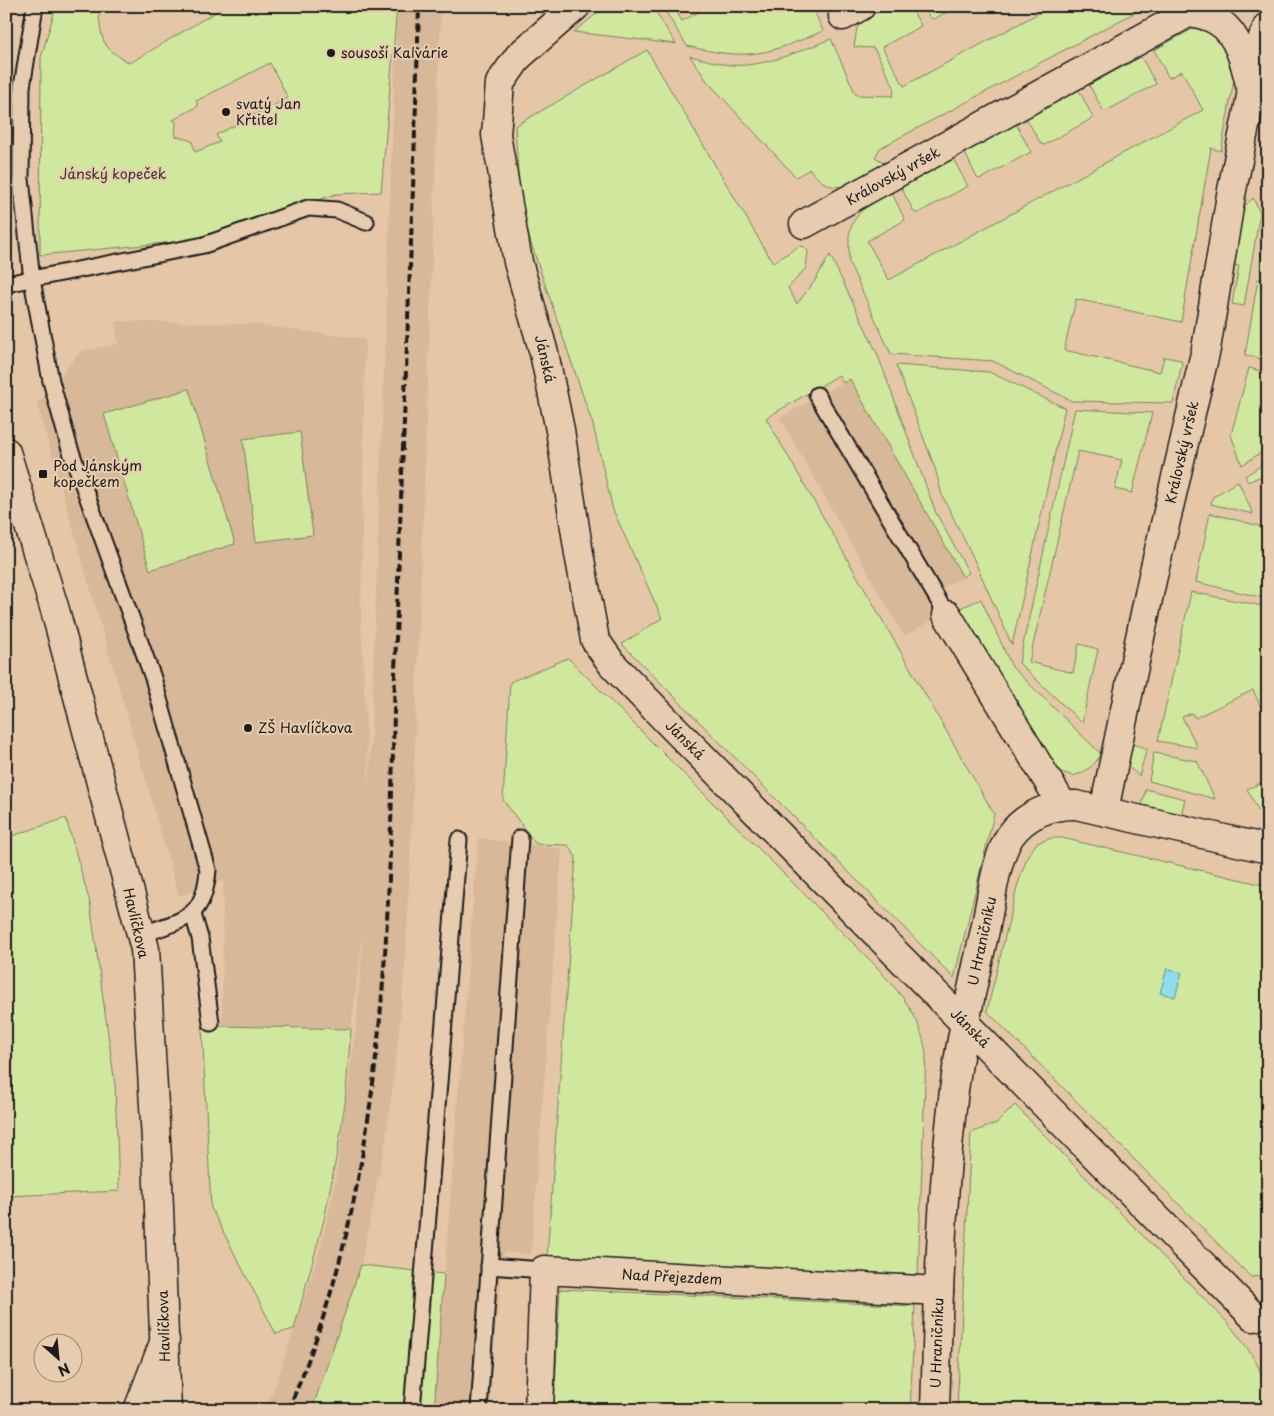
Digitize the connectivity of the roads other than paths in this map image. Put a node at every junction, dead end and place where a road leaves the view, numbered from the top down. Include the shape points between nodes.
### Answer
1 (35, 6) edge
2 (576, 6) edge
3 (1196, 9) edge
4 (1268, 26) edge
5 (1252, 92) junction
6 (366, 222) dead end
7 (804, 224) dead end
8 (32, 280) junction
9 (6, 284) edge
10 (817, 395) dead end
11 (6, 452) edge
12 (947, 615) joint
13 (1062, 804) junction
14 (1104, 810) junction
15 (520, 838) dead end
16 (459, 840) dead end
17 (1268, 850) edge
18 (193, 914) junction
19 (141, 935) junction
20 (965, 1022) junction
21 (211, 1023) dead end
22 (489, 1266) junction
23 (544, 1270) junction
24 (939, 1290) junction
25 (1254, 1318) dead end
26 (165, 1340) junction
27 (138, 1410) edge
28 (167, 1410) edge
29 (412, 1410) edge
30 (479, 1410) edge
31 (539, 1410) edge
32 (935, 1410) edge

1 - 8 lane via 22,87 21,115 21,180
2 - 20 street, Jánská via 519,56 500,83 496,135 518,262 544,353 560,430 595,640 612,664 665,720
3 - 5 street, Královský vršek via 1218,21 1234,38 1246,65
3 - 7 street, Královský vršek
4 - 5 street, Královský vršek
5 - 14 street, Královský vršek via 1231,194 1206,349 1150,590
6 - 8 lane via 337,210 308,208 204,245
8 - 9 lane
8 - 18 lane via 51,381 69,446 153,678 208,870 207,890
10 - 12 lane
11 - 19 street, Havlíčkova via 55,610
12 - 13 street
13 - 14 street
13 - 20 street, U Hraničníku via 1025,821 1011,836 1002,855
14 - 17 street
15 - 22 lane
16 - 29 lane
18 - 19 lane
18 - 21 lane via 200,938
19 - 26 street, Havlíčkova via 145,949
20 - 24 street, U Hraničníku via 952,1108
20 - 25 street, Jánská
22 - 23 lane
22 - 30 lane
23 - 24 street, Nad Přejezdem
23 - 31 street
24 - 32 street, U Hraničníku
26 - 27 street
26 - 28 street, Havlíčkova

